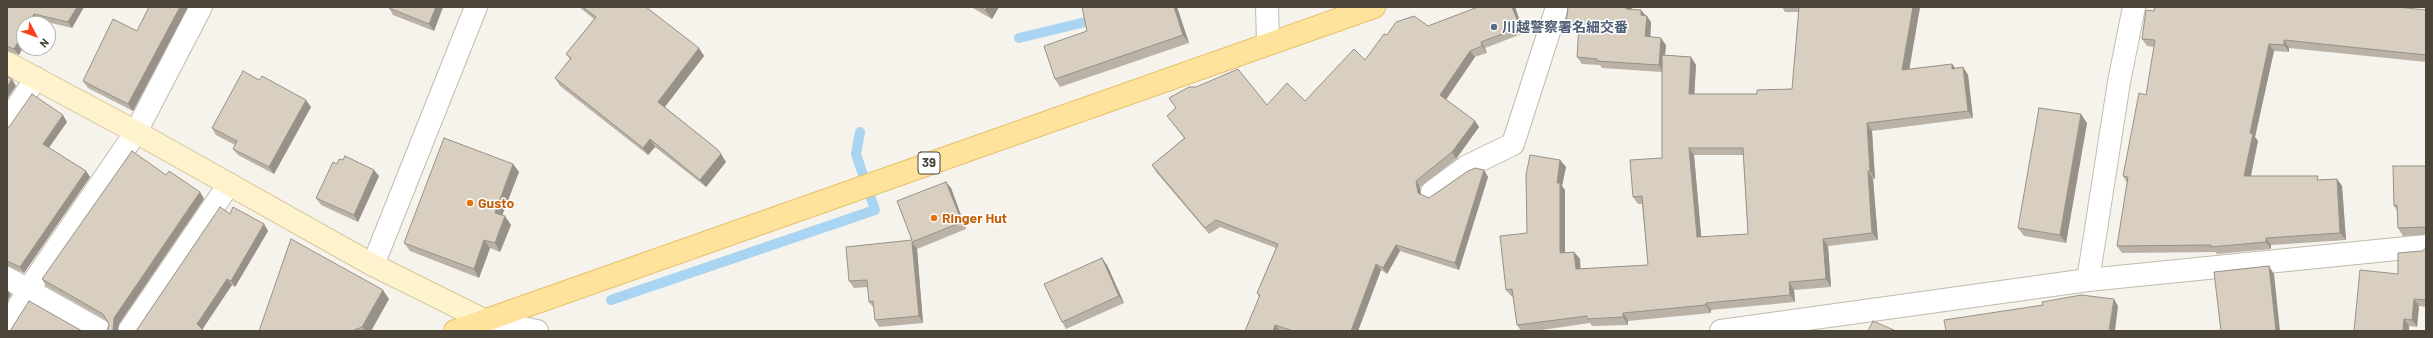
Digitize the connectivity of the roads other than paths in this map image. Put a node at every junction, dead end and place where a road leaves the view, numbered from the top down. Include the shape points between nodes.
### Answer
1 (201, 7) edge
2 (476, 7) edge
3 (1268, 7) edge
4 (1374, 7) edge
5 (1557, 7) edge
6 (2134, 7) edge
7 (1268, 43) junction
8 (7, 63) edge
9 (36, 78) junction
10 (7, 122) edge
11 (136, 132) junction
12 (229, 184) junction
13 (1432, 192) dead end
14 (2426, 246) edge
15 (373, 265) junction
16 (7, 278) edge
17 (2088, 280) junction
18 (28, 290) junction
19 (1809, 325) edge
20 (482, 326) edge
21 (7, 328) edge
22 (101, 331) edge
23 (129, 331) edge
24 (455, 331) edge
25 (538, 331) edge
26 (1721, 331) edge

1 - 11 street
2 - 15 street
3 - 7 street
4 - 7 main road, 39
5 - 13 street via 1513,144 1466,167
6 - 17 street via 2119,82
7 - 20 main road, 39
8 - 9 street
9 - 10 street
9 - 11 street
11 - 12 street
11 - 18 street
12 - 15 street
12 - 23 street
14 - 17 street
15 - 20 street
16 - 18 street
17 - 19 street
18 - 21 street
18 - 22 street
19 - 26 street
20 - 24 main road, 39
20 - 25 street

